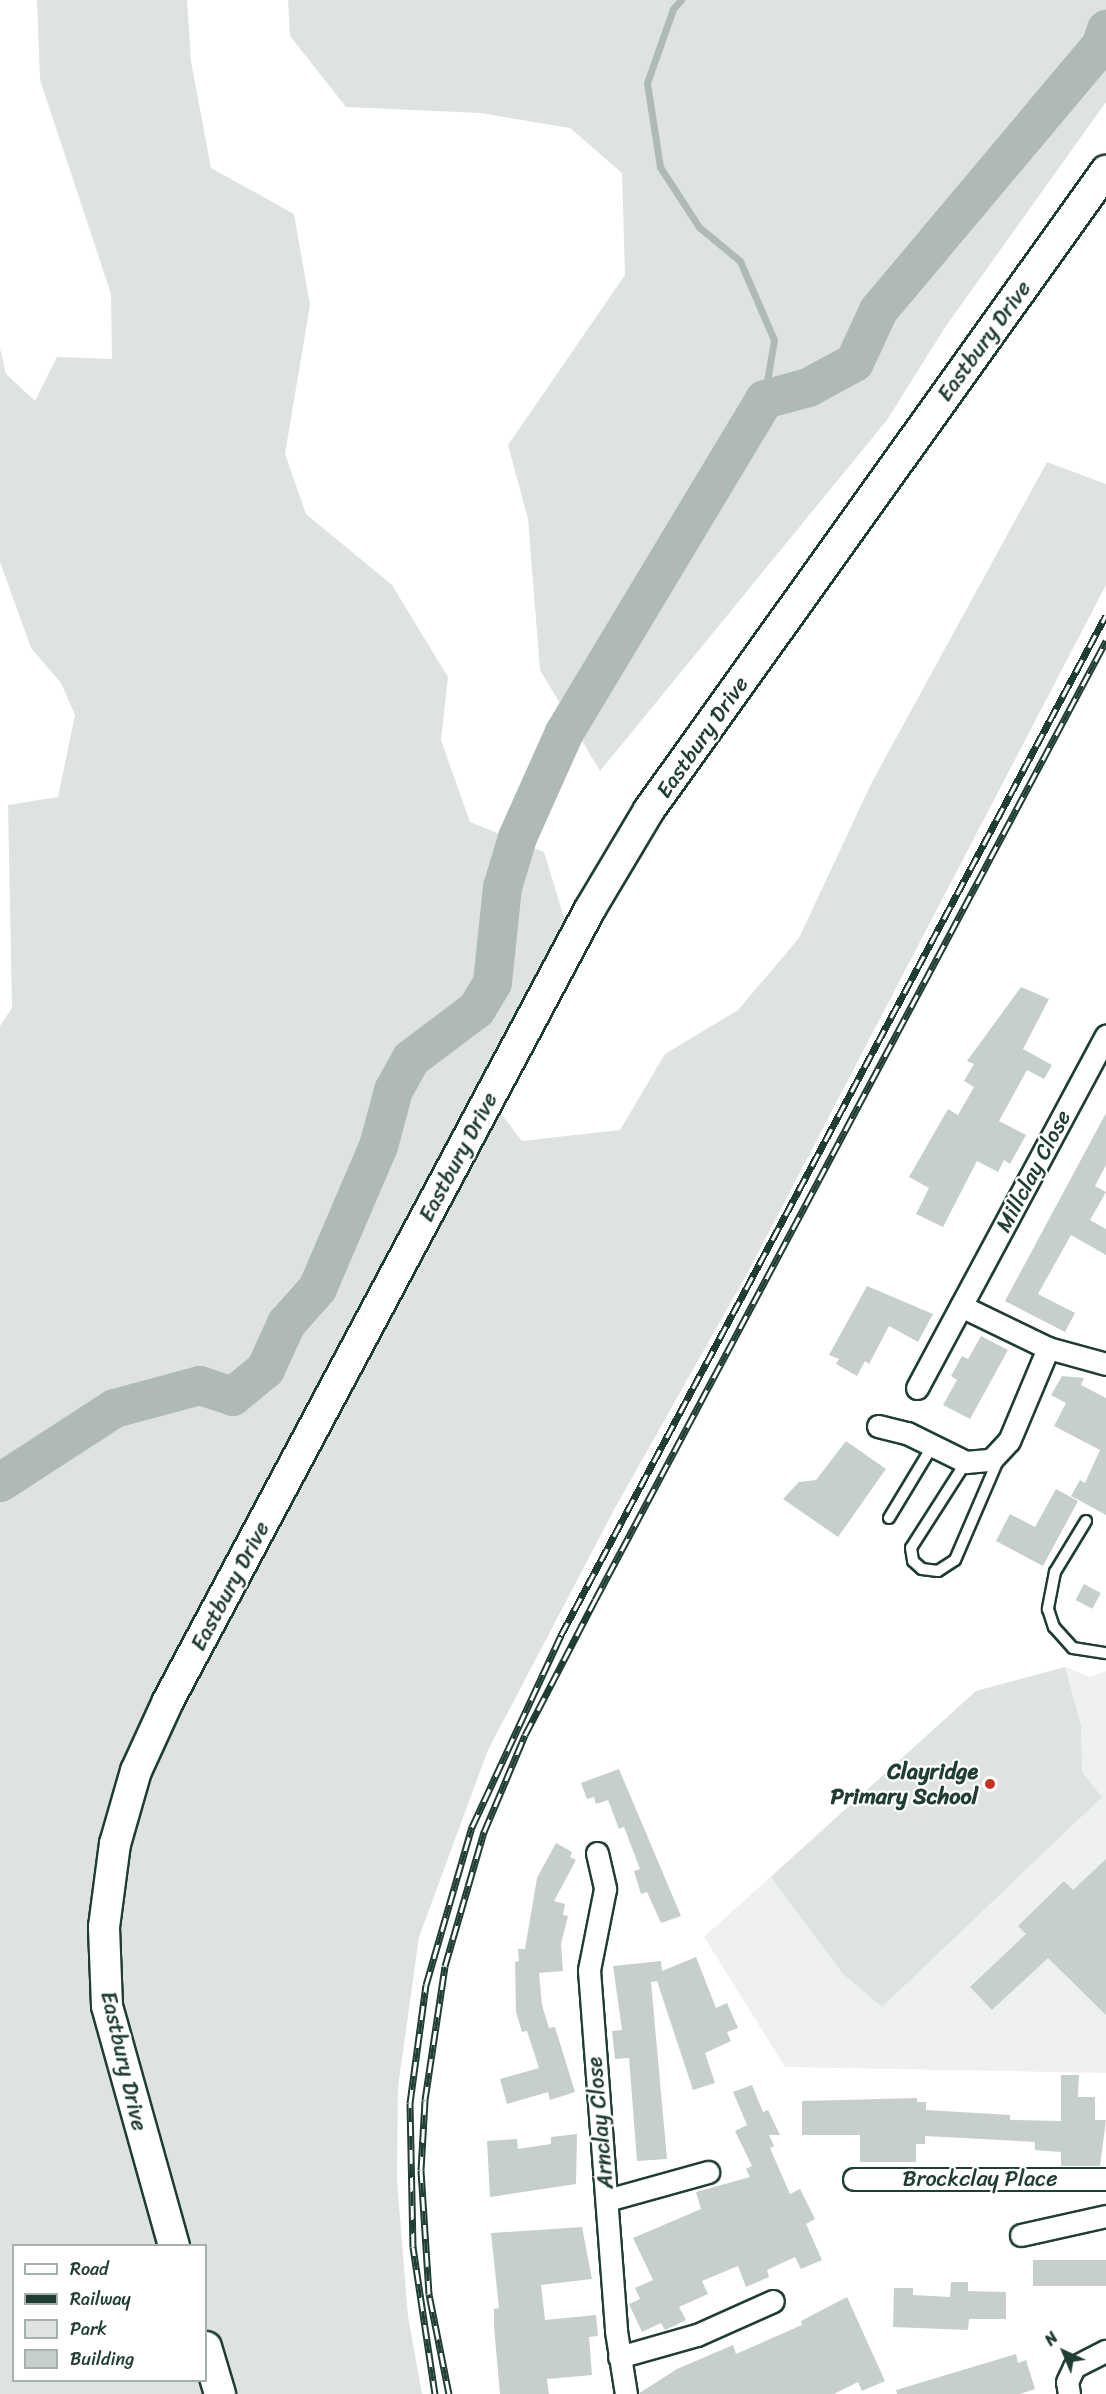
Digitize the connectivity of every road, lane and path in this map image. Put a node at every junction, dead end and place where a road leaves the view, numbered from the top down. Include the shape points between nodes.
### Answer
1 (1106, 171) edge
2 (1106, 1035) edge
3 (960, 1306) junction
4 (1048, 1348) junction
5 (1106, 1364) edge
6 (916, 1388) dead end
7 (878, 1426) dead end
8 (933, 1445) junction
9 (1000, 1455) junction
10 (966, 1462) junction
11 (889, 1518) dead end
12 (1086, 1521) dead end
13 (1106, 1653) edge
14 (597, 1853) dead end
15 (708, 2172) dead end
16 (854, 2179) dead end
17 (1106, 2179) edge
18 (607, 2200) junction
19 (1106, 2216) edge
20 (1021, 2235) dead end
21 (173, 2244) edge
22 (774, 2301) dead end
23 (207, 2350) edge
24 (1106, 2351) edge
25 (620, 2357) junction
26 (220, 2394) edge
27 (626, 2394) edge
28 (1069, 2394) edge

1 - 21 street, Eastbury Drive via 650,810 585,920 168,1701 136,1771 115,1844 104,1927 107,2006
2 - 3 street, Millclay Close
3 - 4 street
3 - 6 street, Millclay Close
4 - 5 street
4 - 9 street
7 - 8 street
8 - 10 street
8 - 11 lane
9 - 10 street
9 - 10 lane via 955,1560 938,1571 922,1569 913,1561 911,1548
12 - 13 lane via 1055,1572 1048,1609 1054,1627 1073,1648
14 - 18 street, Arnclay Close via 605,1889 590,1970
15 - 18 street
16 - 17 street, Brockclay Place
18 - 25 street, Arnclay Close
19 - 20 street, Brockclay Place
22 - 25 street via 698,2335
23 - 26 street
24 - 28 street via 1074,2367 1067,2382
25 - 27 street, Arnclay Close

